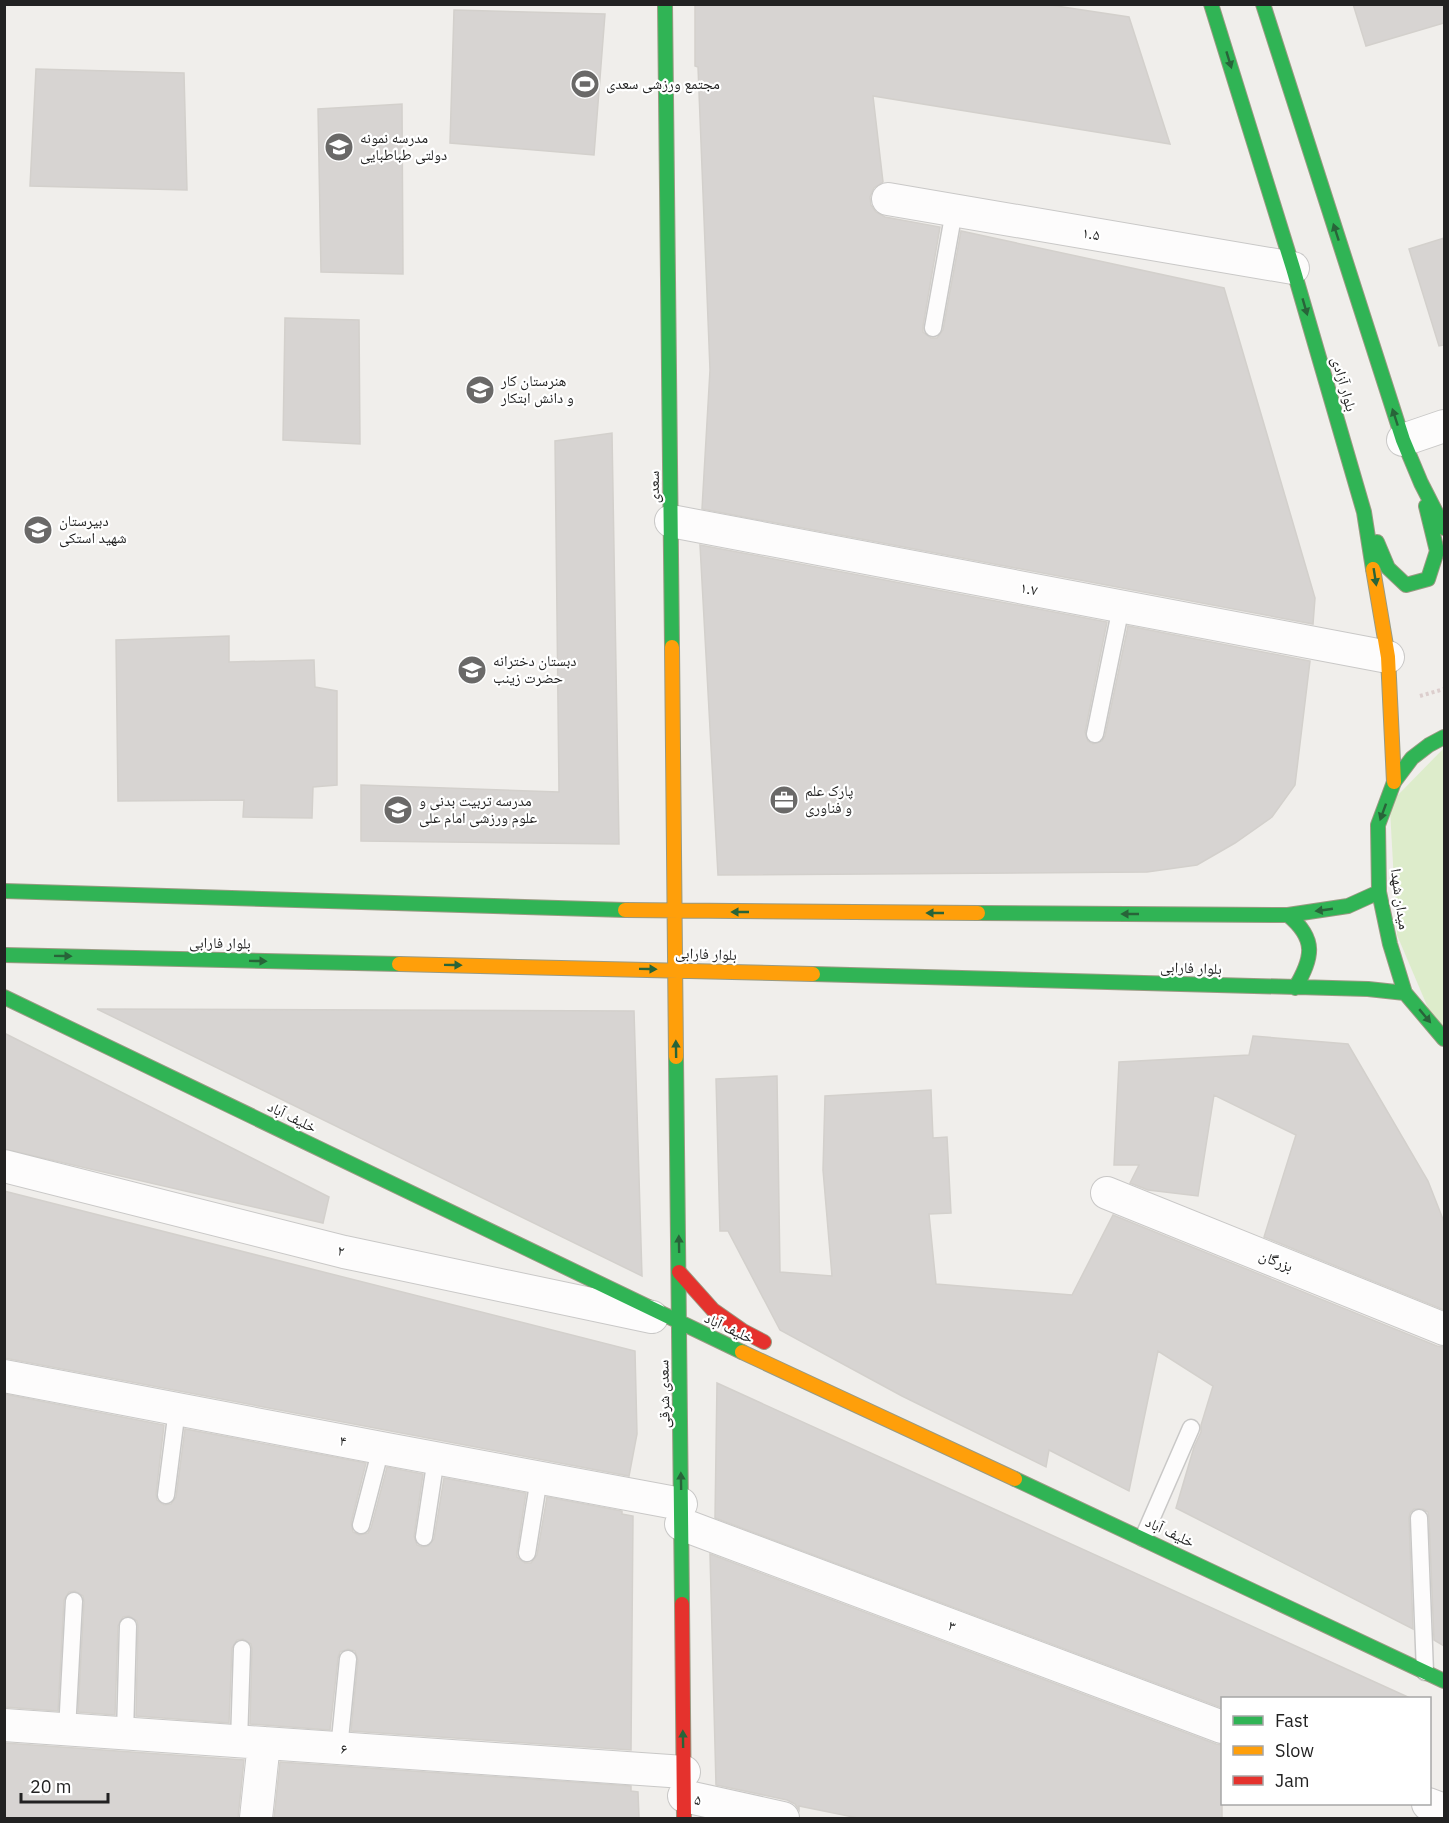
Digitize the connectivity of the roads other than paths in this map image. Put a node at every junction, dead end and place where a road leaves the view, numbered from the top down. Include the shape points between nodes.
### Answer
1 (665, 4) edge
2 (1211, 4) edge
3 (1263, 4) edge
4 (888, 199) dead end
5 (954, 211) junction
6 (1293, 268) junction
7 (933, 328) dead end
8 (1444, 426) edge
9 (1403, 440) junction
10 (1421, 483) junction
11 (1364, 512) junction
12 (671, 521) junction
13 (1444, 528) edge
14 (1121, 606) junction
15 (1388, 657) junction
16 (1095, 734) dead end
17 (1444, 737) edge
18 (1394, 782) junction
19 (4, 891) edge
20 (1380, 892) junction
21 (675, 911) junction
22 (1288, 915) junction
23 (4, 955) edge
24 (676, 970) junction
25 (1295, 988) junction
26 (1405, 993) junction
27 (4, 996) edge
28 (1444, 1040) edge
29 (4, 1166) edge
30 (1107, 1193) dead end
31 (679, 1272) junction
32 (680, 1323) junction
33 (1444, 1329) edge
34 (774, 1347) dead end
35 (4, 1376) edge
36 (834, 1379) dead end
37 (849, 1402) junction
38 (177, 1409) junction
39 (1191, 1428) dead end
40 (381, 1448) junction
41 (436, 1458) junction
42 (539, 1478) junction
43 (166, 1495) dead end
44 (681, 1514) junction
45 (1419, 1518) dead end
46 (362, 1525) dead end
47 (424, 1537) dead end
48 (1143, 1538) junction
49 (527, 1553) dead end
50 (74, 1601) dead end
51 (128, 1626) dead end
52 (242, 1649) dead end
53 (348, 1659) dead end
54 (1425, 1672) junction
55 (1444, 1681) edge
56 (4, 1725) edge
57 (1221, 1727) edge
58 (67, 1730) junction
59 (125, 1734) junction
60 (251, 1743) junction
61 (339, 1749) junction
62 (684, 1796) edge
63 (256, 1818) edge
64 (783, 1818) edge

1 - 12 main road, سعدی
2 -> 6 main road, بلوار آزادی
9 -> 3 main road
4 - 5 street, ۱.۵
5 - 6 street, ۱.۵
5 - 7 lane
6 -> 11 main road, بلوار آزادی
8 - 9 street
9 - 10 main road
10 - 11 main road via 1437,551 1428,579 1406,585 1388,568
10 - 13 main road
11 -> 15 main road, بلوار آزادی
12 - 14 street, ۱.۷
12 - 21 main road, سعدی
14 - 15 street, ۱.۷
14 - 16 lane
15 - 18 main road, بلوار آزادی
17 - 18 main road, میدان شهدا via 1412,758
18 -> 20 main road, میدان شهدا via 1377,825
19 - 21 main road
20 -> 22 main road via 1348,906
20 - 26 main road, میدان شهدا
22 -> 21 main road
21 - 24 main road, سعدی
22 - 25 main road via 1308,939 1305,971
23 -> 24 main road, بلوار فارابی
24 - 25 main road, بلوار فارابی
31 -> 24 main road, سعدی شرقی
25 - 26 main road, بلوار فارابی
26 -> 28 main road, میدان شهدا
27 - 32 main road, خلیف آباد
29 - 32 street, ۲ via 344,1252
30 - 33 street, بزرگان
31 - 32 main road, سعدی شرقی
31 - 34 main road via 713,1310
32 - 37 main road, خلیف آباد
44 -> 32 main road, سعدی شرقی
35 - 38 street, ۴
36 - 37 main road
37 - 48 main road, خلیف آباد
38 - 40 street, ۴
38 - 43 lane
39 - 48 lane
40 - 41 street, ۴
40 - 46 lane
41 - 42 street, ۴
41 - 47 lane
42 - 44 street, ۴
42 - 49 lane
44 - 57 street, ۳
62 -> 44 main road, سعدی شرقی
45 - 54 lane
48 - 54 main road, خلیف آباد
50 - 58 lane
51 - 59 lane
52 - 60 lane
53 - 61 lane
54 - 55 main road, خلیف آباد
56 - 58 street, ۶
58 - 59 street, ۶
59 - 60 street, ۶
60 - 61 street, ۶
60 - 63 street
61 - 62 street, ۶
62 - 64 street, ۵

